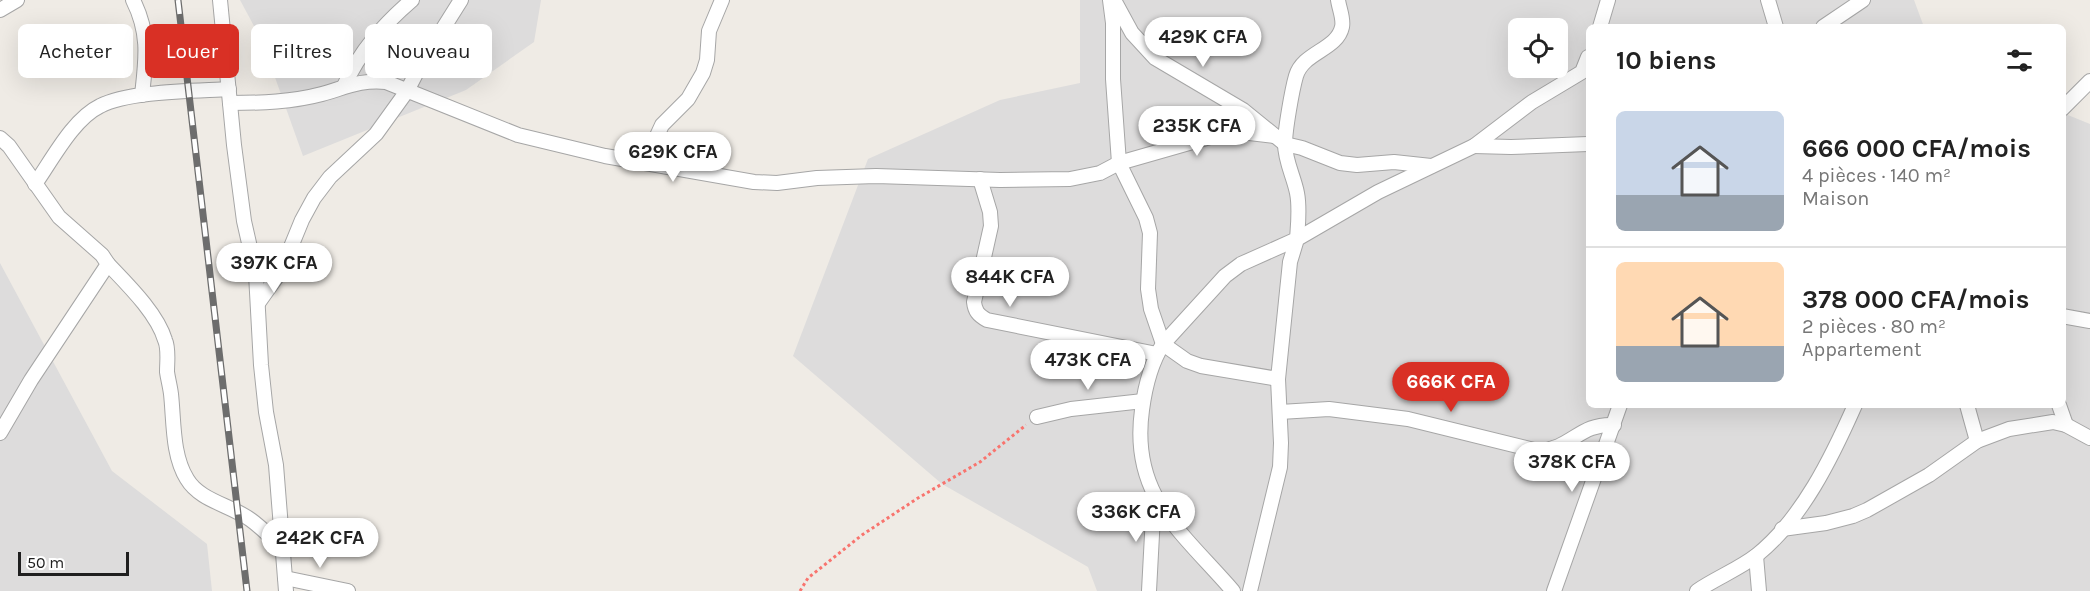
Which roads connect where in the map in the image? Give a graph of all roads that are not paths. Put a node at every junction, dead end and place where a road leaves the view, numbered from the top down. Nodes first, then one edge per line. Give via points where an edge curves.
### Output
1 (17, 0) edge
2 (133, 0) edge
3 (220, 0) edge
4 (412, 0) edge
5 (461, 0) edge
6 (722, 0) edge
7 (1112, 0) edge
8 (1338, 0) edge
9 (1608, 0) edge
10 (1768, 0) edge
11 (1863, 0) edge
12 (0, 9) edge
13 (1601, 24) edge
14 (1775, 24) edge
15 (1827, 24) edge
16 (1585, 72) edge
17 (2090, 81) edge
18 (344, 86) junction
19 (407, 91) junction
20 (142, 95) junction
21 (229, 96) junction
22 (2066, 105) edge
23 (0, 138) edge
24 (1280, 140) junction
25 (1586, 144) edge
26 (1474, 146) junction
27 (645, 162) junction
28 (1119, 163) junction
29 (1433, 166) junction
30 (981, 179) junction
31 (35, 184) junction
32 (1297, 239) junction
33 (108, 264) junction
34 (259, 302) junction
35 (2066, 317) edge
36 (2090, 321) edge
37 (1160, 349) junction
38 (1278, 380) junction
39 (1143, 400) junction
40 (1619, 408) edge
41 (1854, 408) edge
42 (1968, 408) edge
43 (2060, 408) edge
44 (1280, 412) junction
45 (1037, 417) road end
46 (1614, 425) junction
47 (2066, 425) junction
48 (0, 433) edge
49 (2090, 438) edge
50 (1977, 441) junction
51 (1154, 497) junction
52 (1782, 529) junction
53 (282, 547) junction
54 (1756, 556) junction
55 (286, 585) edge
56 (348, 591) edge
57 (1149, 591) edge
58 (1233, 591) edge
59 (1250, 591) edge
60 (1554, 591) edge
61 (1697, 591) edge
62 (1759, 591) edge

1 - 12 street
2 - 20 street via 145,30
3 - 21 street
4 - 18 street via 387,22 353,64
5 - 19 street
6 - 27 street via 709,31 703,73 688,99 663,125
7 - 24 street via 1132,33 1155,58 1243,110
7 - 28 street
8 - 24 street via 1341,29 1299,69
9 - 13 street
10 - 14 street
11 - 15 street
16 - 26 street via 1532,102
17 - 22 street
18 - 19 street via 372,80
18 - 21 street via 288,101
19 - 27 street via 518,135
19 - 34 street via 376,134 320,191 276,278
20 - 21 street
20 - 31 street via 100,105 84,117
21 - 34 street via 244,221
23 - 31 street
24 - 28 street via 1241,132 1217,135
24 - 29 street via 1340,163
24 - 32 street via 1298,194
25 - 26 street
26 - 29 street
27 - 30 street via 754,182 876,176
28 - 30 street via 1100,173 1070,179
28 - 37 street via 1150,233 1148,289
29 - 32 street via 1378,192
30 - 37 street via 991,226 974,302 981,316
31 - 33 street via 59,218
32 - 37 street via 1241,264 1225,276
32 - 38 street via 1290,262
33 - 48 street
33 - 53 street via 162,330 172,424 186,478 198,492 253,521
34 - 53 street via 261,366 276,465
35 - 36 street
37 - 38 street via 1201,366
37 - 39 street
38 - 44 street
39 - 45 street
39 - 51 street via 1139,439
40 - 46 street
41 - 52 street via 1827,465
42 - 50 street
43 - 47 street
44 - 46 street via 1329,409 1408,419 1538,451 1563,445 1589,427
44 - 59 street via 1280,467
46 - 60 street
47 - 49 street
47 - 50 street via 2053,422 2009,429
50 - 52 street via 1929,476 1867,510 1826,523
51 - 57 street
51 - 58 street via 1175,527
52 - 54 street
53 - 55 street
54 - 61 street
54 - 62 street
55 - 56 street

